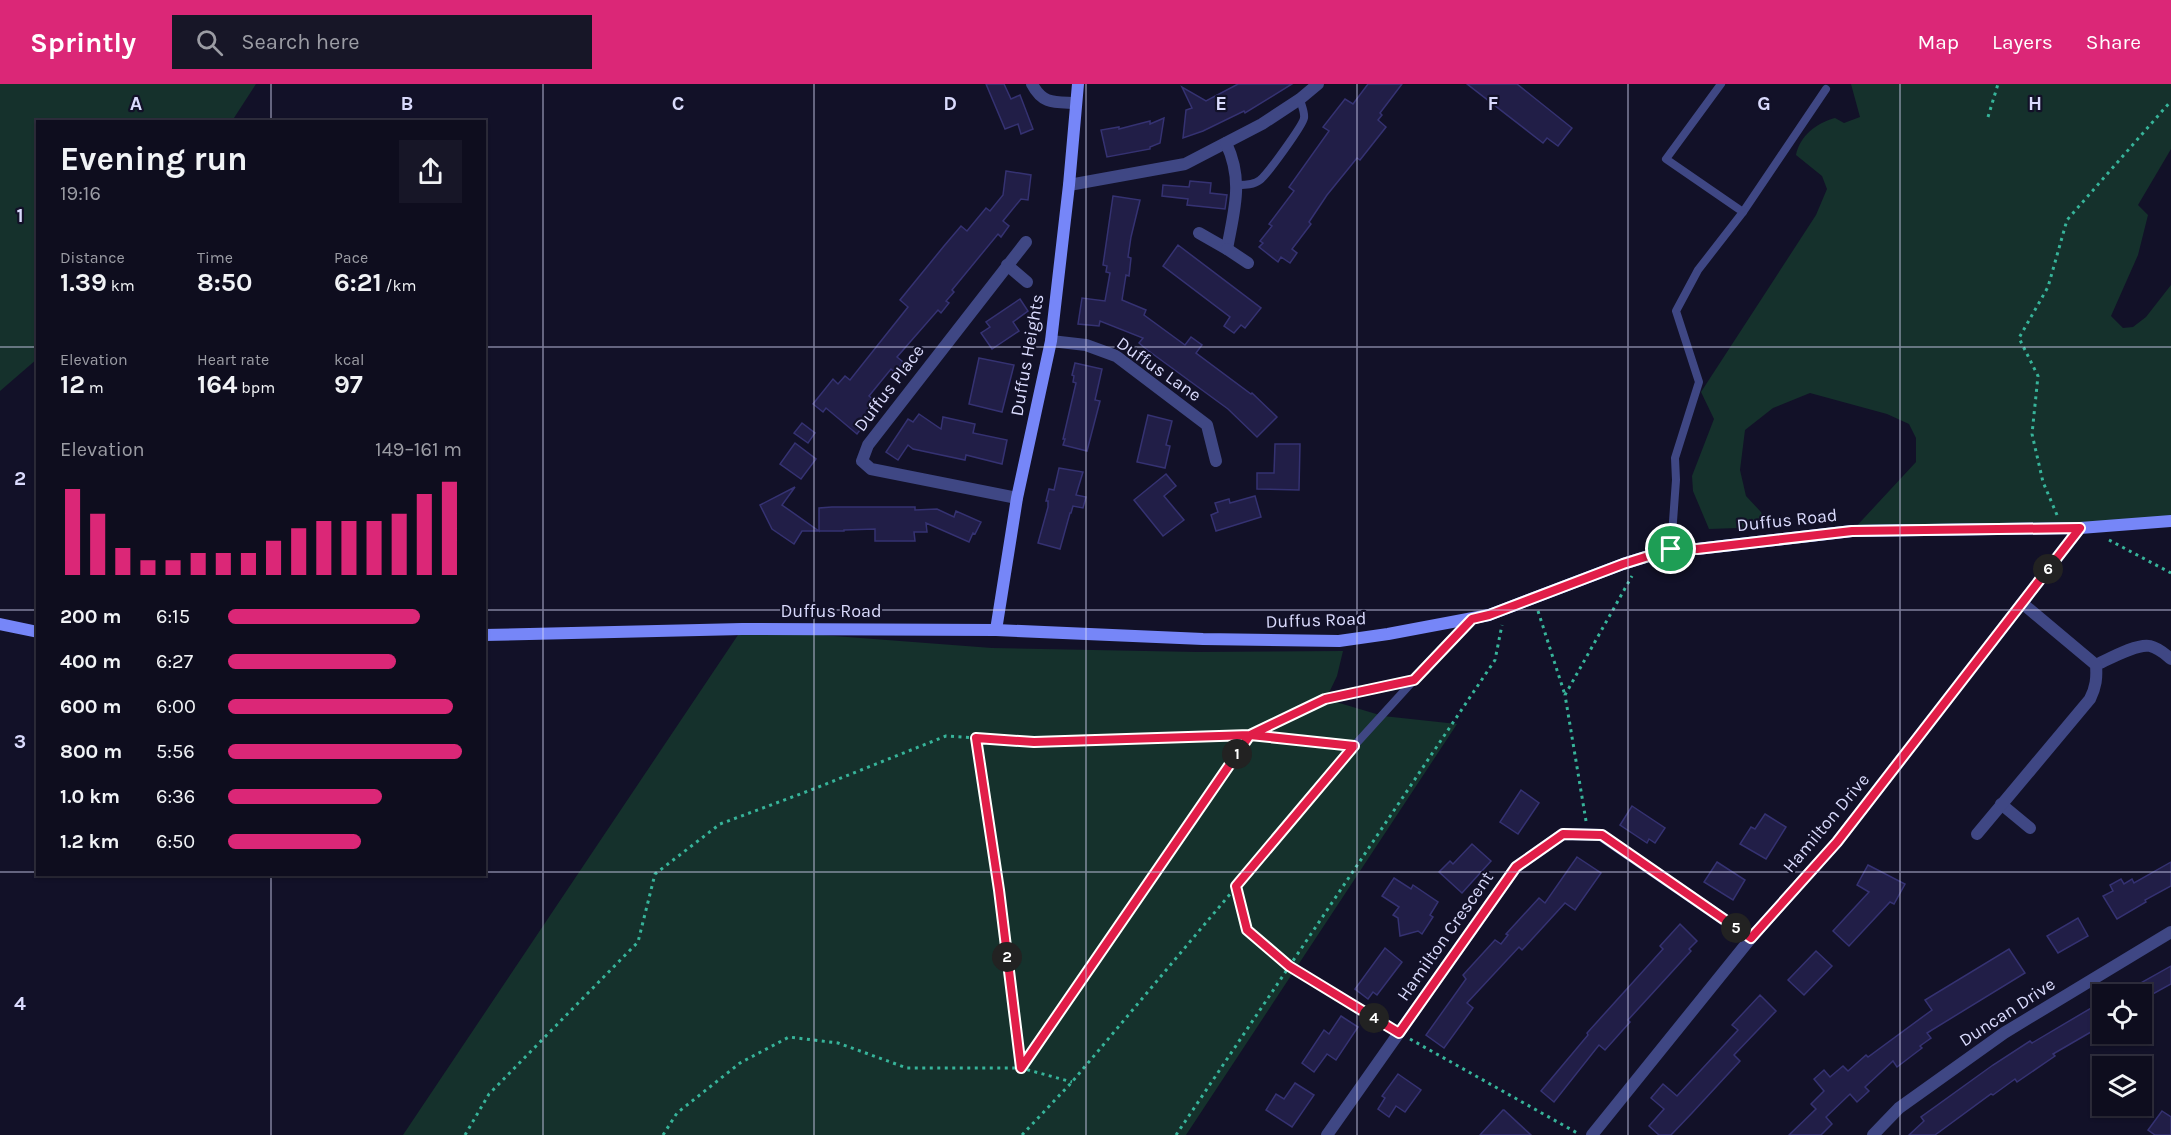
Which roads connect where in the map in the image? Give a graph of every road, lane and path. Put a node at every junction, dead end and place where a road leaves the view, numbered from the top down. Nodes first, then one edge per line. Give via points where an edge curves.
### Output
1 (1032, 84) edge
2 (1078, 84) edge
3 (1318, 84) edge
4 (1722, 84) edge
5 (1998, 84) edge
6 (1826, 89) dead end
7 (1300, 99) junction
8 (2171, 101) edge
9 (1077, 103) junction
10 (1989, 117) dead end
11 (1226, 143) junction
12 (1069, 185) junction
13 (1238, 185) junction
14 (1743, 212) junction
15 (1199, 233) dead end
16 (1026, 242) dead end
17 (1227, 249) junction
18 (1248, 263) dead end
19 (1007, 265) junction
20 (1027, 282) dead end
21 (1051, 341) junction
22 (1216, 461) dead end
23 (1017, 498) junction
24 (2171, 521) edge
25 (2066, 528) junction
26 (2083, 528) junction
27 (1671, 549) junction
28 (1642, 558) junction
29 (2171, 573) edge
30 (1534, 597) junction
31 (2022, 603) junction
32 (1505, 609) junction
33 (1472, 619) junction
34 (0, 624) edge
35 (996, 630) junction
36 (36, 632) edge
37 (486, 635) edge
38 (2171, 659) edge
39 (2096, 665) junction
40 (1414, 680) junction
41 (1565, 696) junction
42 (1325, 699) joint
43 (1250, 735) junction
44 (976, 738) junction
45 (1354, 746) junction
46 (2001, 804) junction
47 (2030, 828) dead end
48 (1588, 834) junction
49 (1977, 834) dead end
50 (1236, 886) junction
51 (2171, 932) edge
52 (1751, 938) junction
53 (1289, 966) junction
54 (1399, 1033) junction
55 (1021, 1068) junction
56 (1072, 1082) junction
57 (465, 1135) edge
58 (663, 1135) edge
59 (1022, 1135) edge
60 (1176, 1135) edge
61 (1326, 1135) edge
62 (1581, 1135) edge
63 (1592, 1135) edge
64 (1873, 1135) edge

1 - 9 street via 1038,96 1049,102
2 - 9 main road, Duffus Heights
3 - 7 street
4 - 14 lane via 1666,159
5 - 10 path
6 - 14 lane
7 - 11 street
7 - 13 lane via 1304,118 1291,141 1261,180
8 - 25 path via 2067,220 2048,287 2019,338 2038,376 2032,434 2043,482
9 - 12 main road, Duffus Heights
11 - 12 street via 1185,164
11 - 13 street via 1234,159
12 - 21 main road, Duffus Heights
13 - 17 street
14 - 27 lane via 1698,270 1676,311 1699,382 1675,458
15 - 17 street
16 - 19 street, Duffus Place
17 - 18 street
19 - 20 street
19 - 23 street, Duffus Place via 868,445 862,461 871,469
21 - 22 street, Duffus Lane via 1086,345 1116,356 1207,425
21 - 23 main road, Duffus Heights
23 - 35 main road, Duffus Heights
24 - 26 main road, Duffus Road
25 - 26 main road, Duffus Road
25 - 27 main road, Duffus Road via 1852,531
26 - 29 path
26 - 31 street, Hamilton Drive
27 - 28 main road, Duffus Road
28 - 30 main road, Duffus Road
28 - 41 path
30 - 32 main road, Duffus Road
30 - 41 path
31 - 39 street
31 - 52 street, Hamilton Drive via 1837,842
32 - 33 main road, Duffus Road
32 - 53 path via 1495,660
33 - 35 main road, Duffus Road via 1339,641
33 - 40 lane
34 - 36 main road
35 - 37 main road, Duffus Road via 742,628
38 - 39 street via 2148,646
39 - 46 street via 2097,678 2090,699
40 - 42 lane
40 - 45 lane
41 - 48 path
42 - 43 path
43 - 44 path via 1034,742
43 - 45 path
43 - 55 path
44 - 55 path
44 - 57 path via 946,736 720,824 655,874 638,942 489,1094
45 - 50 path
46 - 47 street
46 - 49 street
48 - 52 street, Hamilton Crescent via 1602,835
48 - 54 street, Hamilton Crescent via 1563,834 1516,867
50 - 53 path via 1247,930
50 - 56 path
51 - 64 street, Duncan Drive via 2004,1033 1899,1108
52 - 63 street, Hamilton Drive
53 - 54 path
53 - 60 path
54 - 61 street, Hamilton Crescent
54 - 62 path
55 - 56 path
55 - 58 path via 907,1068 838,1043 789,1037 740,1063 677,1113
56 - 59 path

